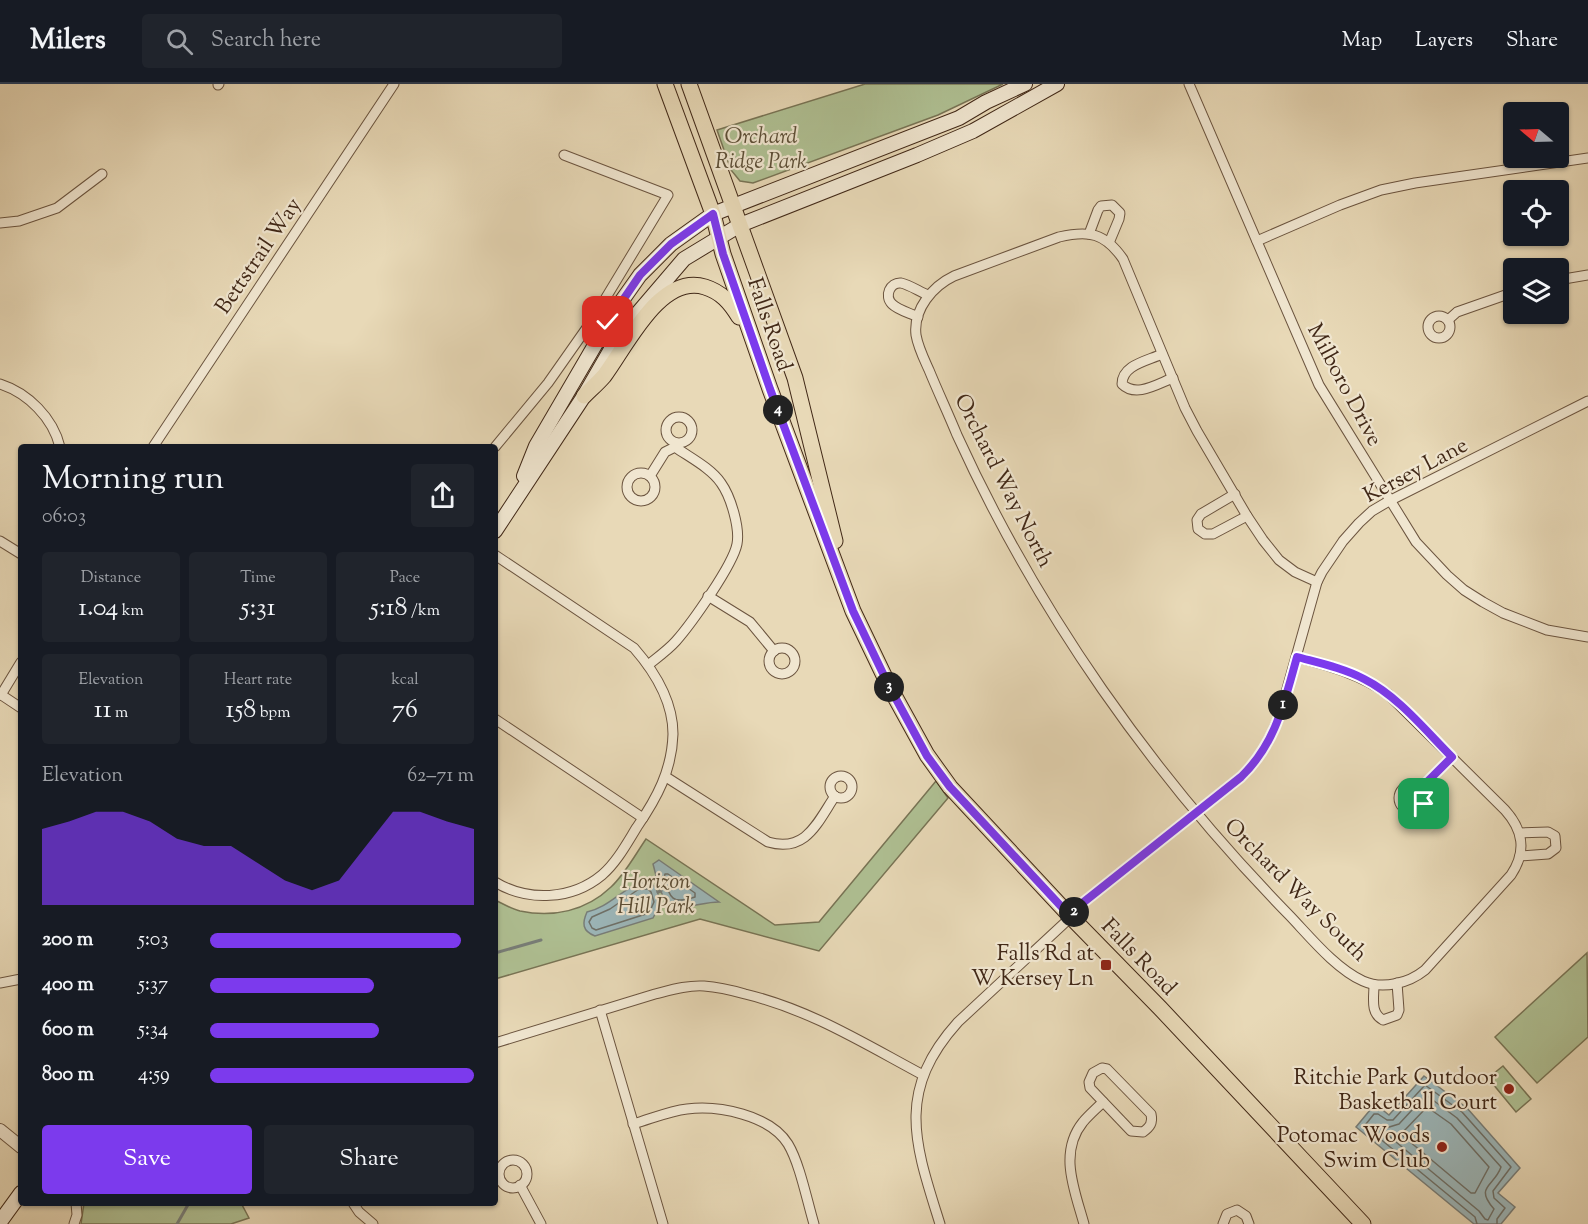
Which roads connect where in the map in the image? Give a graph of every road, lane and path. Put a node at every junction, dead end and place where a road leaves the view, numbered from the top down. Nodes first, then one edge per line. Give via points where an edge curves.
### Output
1 (394, 84) edge
2 (665, 84) edge
3 (689, 84) edge
4 (1025, 84) edge
5 (1058, 84) edge
6 (1190, 84) edge
7 (564, 155) dead end
8 (1588, 158) edge
9 (102, 174) dead end
10 (733, 206) junction
11 (713, 214) junction
12 (0, 223) edge
13 (740, 225) junction
14 (1089, 234) junction
15 (718, 237) junction
16 (1257, 241) junction
17 (1110, 243) junction
18 (1588, 276) edge
19 (1569, 279) edge
20 (928, 295) junction
21 (1503, 296) edge
22 (918, 317) junction
23 (1448, 320) dead end
24 (757, 350) junction
25 (1162, 354) junction
26 (1173, 378) junction
27 (0, 384) edge
28 (584, 396) junction
29 (1588, 401) edge
30 (59, 444) edge
31 (155, 444) edge
32 (497, 444) edge
33 (650, 476) dead end
34 (1235, 494) junction
35 (515, 499) junction
36 (1389, 501) junction
37 (1247, 516) junction
38 (498, 526) edge
39 (0, 541) edge
40 (18, 552) edge
41 (498, 557) edge
42 (1317, 582) junction
43 (708, 596) junction
44 (853, 611) junction
45 (1588, 637) edge
46 (774, 651) dead end
47 (1297, 657) junction
48 (648, 665) junction
49 (18, 667) edge
50 (1, 694) edge
51 (18, 706) edge
52 (498, 721) edge
53 (1452, 757) junction
54 (666, 777) junction
55 (1421, 788) dead end
56 (834, 796) dead end
57 (1196, 813) junction
58 (643, 818) junction
59 (1520, 833) junction
60 (1520, 856) junction
61 (498, 884) edge
62 (1071, 917) junction
63 (18, 979) edge
64 (0, 982) edge
65 (1397, 983) junction
66 (1374, 985) junction
67 (600, 1010) junction
68 (498, 1042) edge
69 (923, 1075) junction
70 (1103, 1102) junction
71 (633, 1124) junction
72 (0, 1130) edge
73 (18, 1145) edge
74 (520, 1185) dead end
75 (18, 1197) edge
76 (76, 1206) edge
77 (355, 1206) edge
78 (0, 1222) edge
79 (74, 1224) edge
80 (373, 1224) edge
81 (542, 1224) edge
82 (663, 1224) edge
83 (814, 1224) edge
84 (940, 1224) edge
85 (1084, 1224) edge
86 (1223, 1224) edge
87 (1249, 1224) edge
88 (1363, 1224) edge

1 - 31 street, Bettstrail Way
2 - 11 main road, Falls Road
3 - 10 main road, Falls Road
4 - 10 main road via 959,118
5 - 13 main road via 973,131
6 - 16 street, Milboro Drive
7 - 32 street via 668,195 593,319 548,383
8 - 16 street via 1398,186 1360,196
9 - 12 street via 57,208
10 - 11 main road
10 - 13 main road, Falls Road
11 - 15 main road, Falls Road
11 - 35 main road via 671,244 640,275 616,309 536,446
13 - 15 main road
13 - 44 main road, Falls Road via 795,378
14 - 17 street, Orchard Way North
14 - 17 street via 1101,206 1112,205 1120,213
14 - 20 street, Orchard Way North via 1059,237 954,276
15 - 24 main road, Falls Road
15 - 28 main road via 684,260 656,291 610,351
16 - 36 street, Milboro Drive via 1319,385
17 - 25 street via 1123,260
18 - 19 street
20 - 22 street, Orchard Way North
20 - 22 street via 900,283 888,291 893,306
21 - 23 street via 1457,312
22 - 57 street, Orchard Way North via 916,333 922,352 998,517 1099,684
24 - 28 main road via 724,296 703,286 683,286 666,294 653,308 602,378
24 - 44 main road, Falls Road
25 - 26 street
25 - 26 street via 1127,369 1122,384 1137,391
26 - 34 street via 1197,431
27 - 30 street via 26,397 47,418
28 - 35 main road
29 - 36 street, Kersey Lane
33 - 43 street via 665,452 675,445 723,486 738,533 734,553
34 - 37 street
34 - 37 street via 1202,514 1197,520 1198,529 1213,534
35 - 38 main road
36 - 42 street, Kersey Lane via 1372,511 1343,541
36 - 45 street, Milboro Drive via 1416,542 1464,590 1524,622
37 - 42 street via 1279,560
39 - 40 street
41 - 48 street via 620,637
42 - 47 street, Kersey Lane
43 - 46 street via 750,622
43 - 48 street via 677,639
44 - 62 main road, Falls Road via 927,756 950,787
47 - 53 street via 1340,669 1373,684
47 - 57 street, Kersey Lane via 1265,748 1241,777
48 - 54 street via 668,704 673,733
49 - 50 street
50 - 51 street
52 - 58 street
53 - 55 street
53 - 59 street via 1511,817
54 - 56 street via 768,842 779,845 799,842 811,833
54 - 58 street
57 - 62 street, Kersey Lane via 1080,905
57 - 66 street, Orchard Way South via 1331,958 1354,976
58 - 61 street via 615,861 601,876 579,889 554,896 530,895
59 - 60 street, Orchard Way South
59 - 60 street via 1548,832 1555,836 1556,848 1548,854
60 - 65 street, Orchard Way South via 1506,882 1425,970
62 - 69 street, Kersey Lane via 958,1022 933,1054
62 - 88 main road, Falls Road
63 - 64 street
65 - 66 street, Orchard Way South
65 - 66 street, Orchard Way South via 1399,1010 1397,1015 1383,1020 1374,1012
67 - 68 street
67 - 69 street via 680,987 726,989 808,1014
67 - 71 street
69 - 84 street, Kersey Lane via 915,1131
70 - 70 street via 1089,1082 1093,1073 1102,1068 1151,1113 1150,1126 1143,1132 1131,1131
70 - 85 street via 1082,1123 1069,1160
71 - 82 street
71 - 83 street via 700,1108 734,1113 769,1125 788,1144
72 - 73 street
74 - 81 street
75 - 78 main road
76 - 79 street
77 - 80 street
86 - 87 street via 1227,1214 1237,1210

